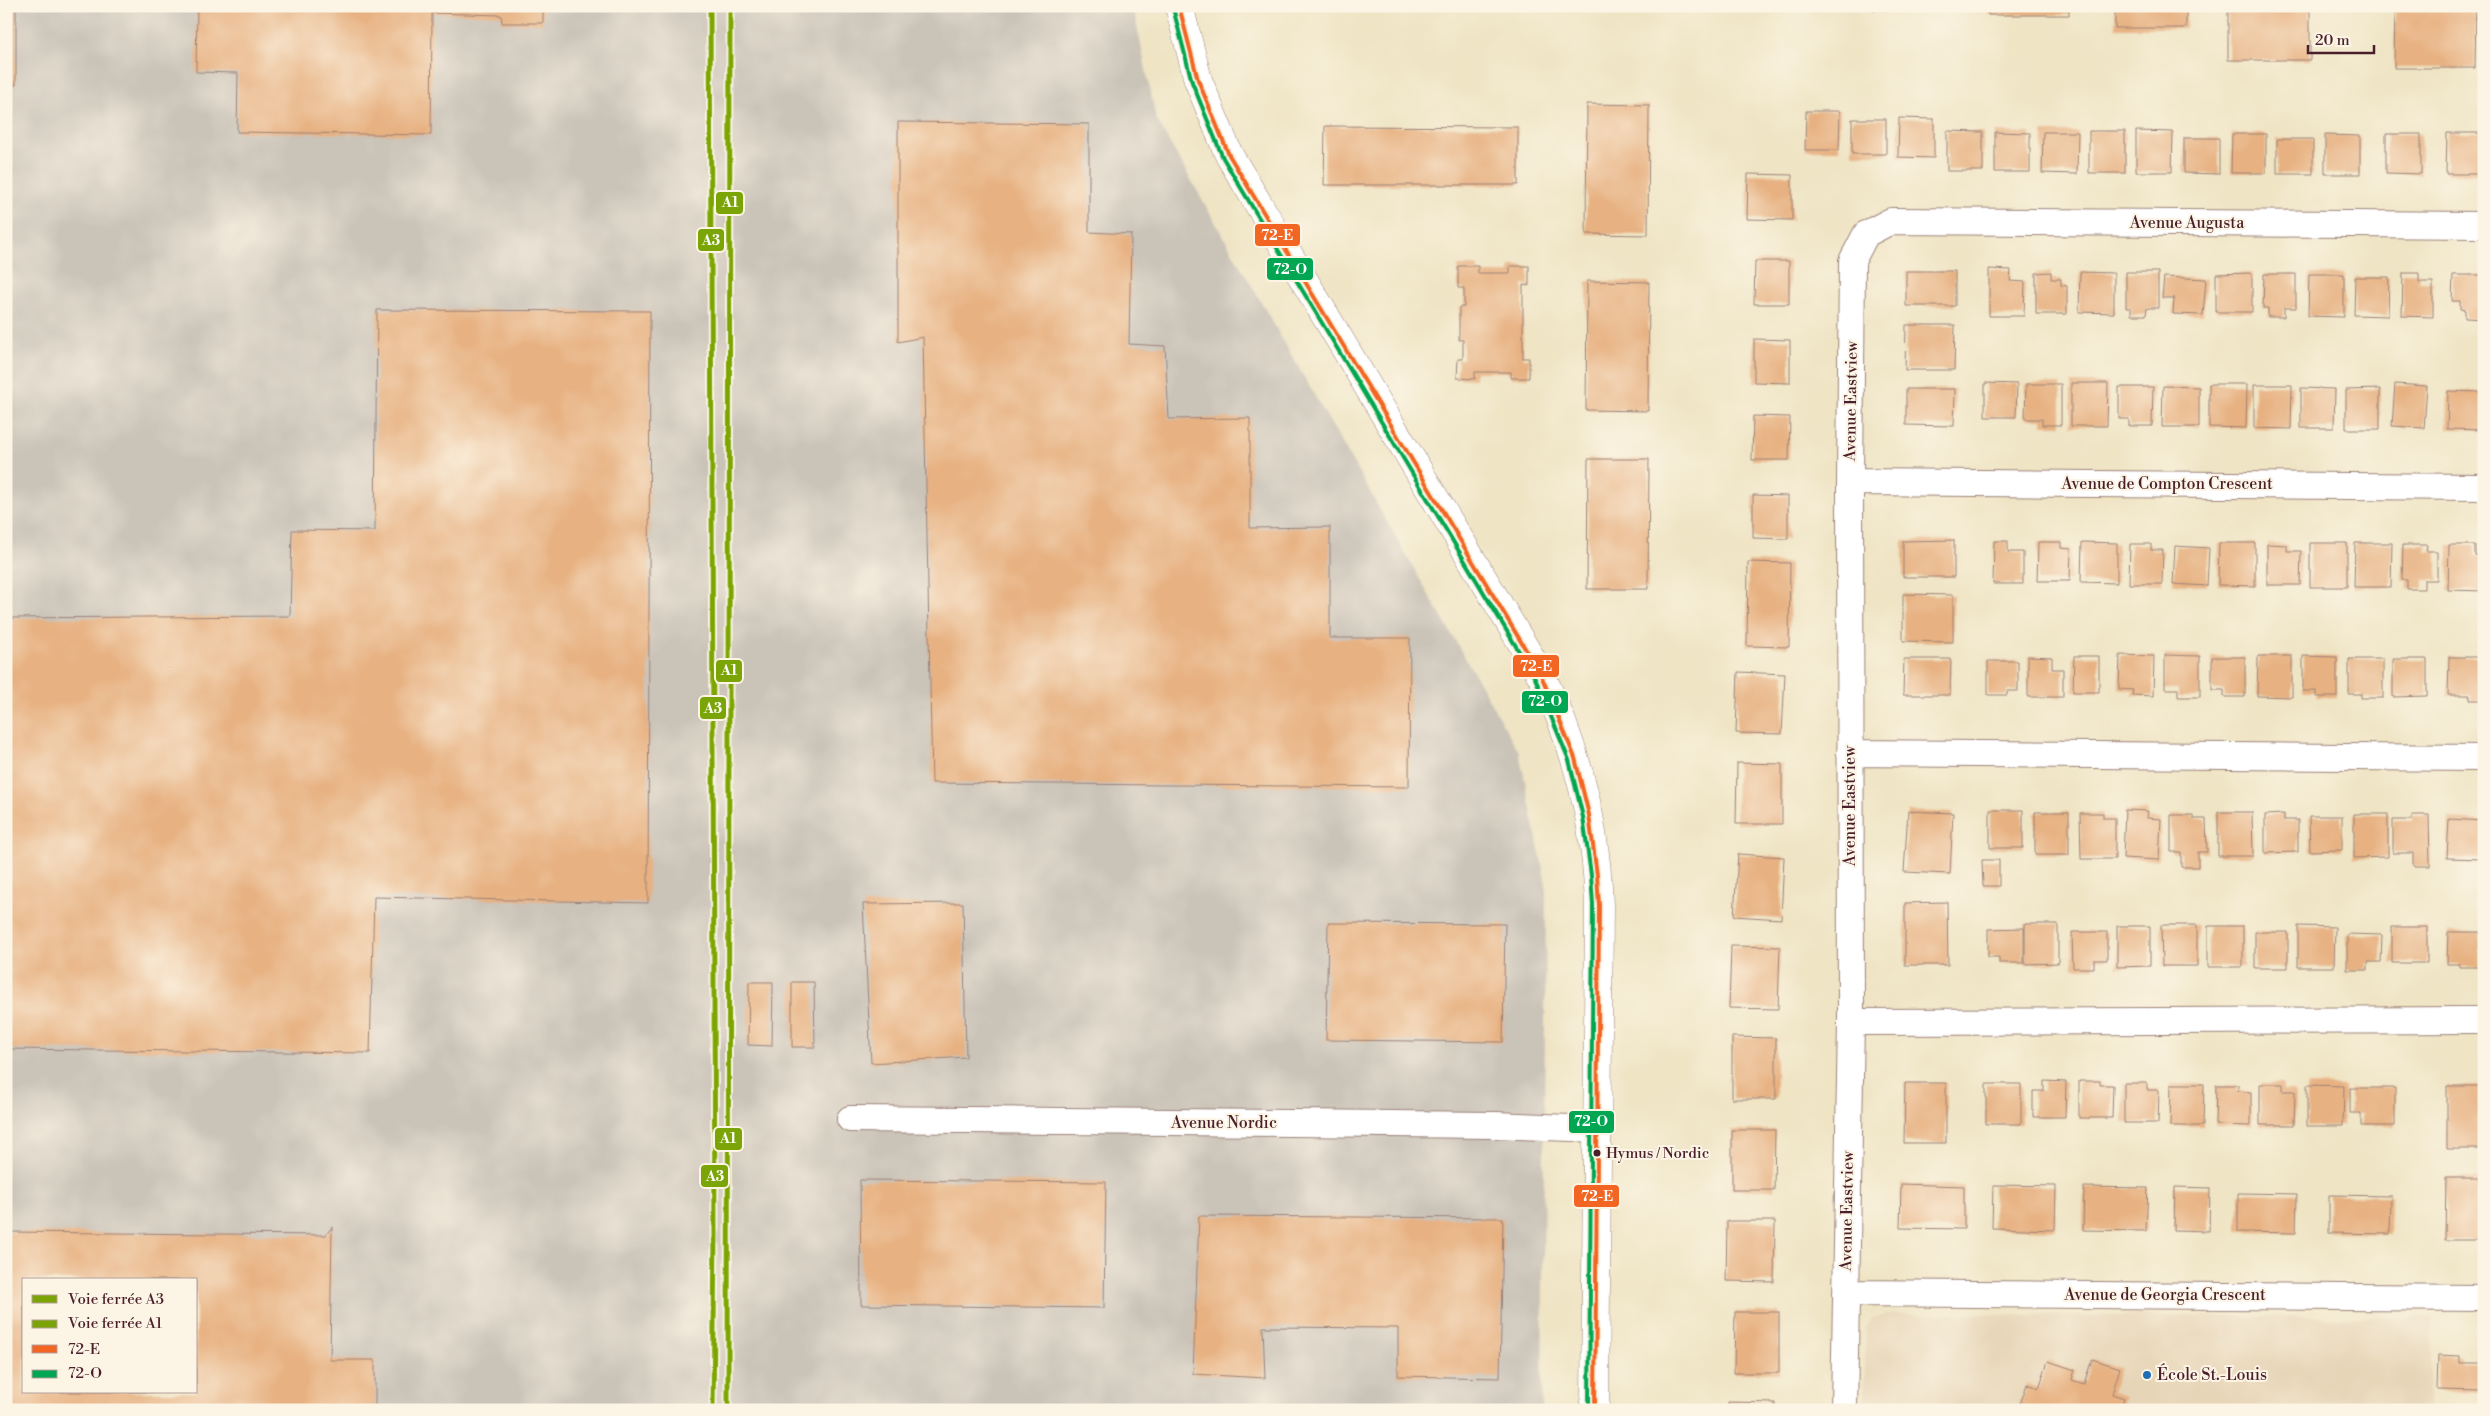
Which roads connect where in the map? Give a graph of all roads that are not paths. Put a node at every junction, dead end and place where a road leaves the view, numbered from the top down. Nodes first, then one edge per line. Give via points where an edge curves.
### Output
1 (1180, 6) edge
2 (1891, 221) joint
3 (2484, 226) edge
4 (1850, 482) junction
5 (2484, 486) edge
6 (1850, 753) junction
7 (2484, 758) edge
8 (2484, 1020) edge
9 (1851, 1022) junction
10 (850, 1120) dead end
11 (1598, 1129) junction
12 (1846, 1293) junction
13 (2484, 1298) edge
14 (1596, 1410) edge
15 (1844, 1410) edge

1 - 11 street via 1198,80 1229,155 1522,641 1568,734 1588,801 1598,865
2 - 3 street, Avenue Augusta
2 - 4 street, Avenue Eastview via 1866,234 1852,260
4 - 5 street, Avenue de Compton Crescent
4 - 6 street, Avenue Eastview
6 - 7 street
6 - 9 street, Avenue Eastview
8 - 9 street
9 - 12 street, Avenue Eastview
10 - 11 street, Avenue Nordic via 1475,1125
11 - 14 street
12 - 13 street, Avenue de Georgia Crescent
12 - 15 street, Avenue Eastview

